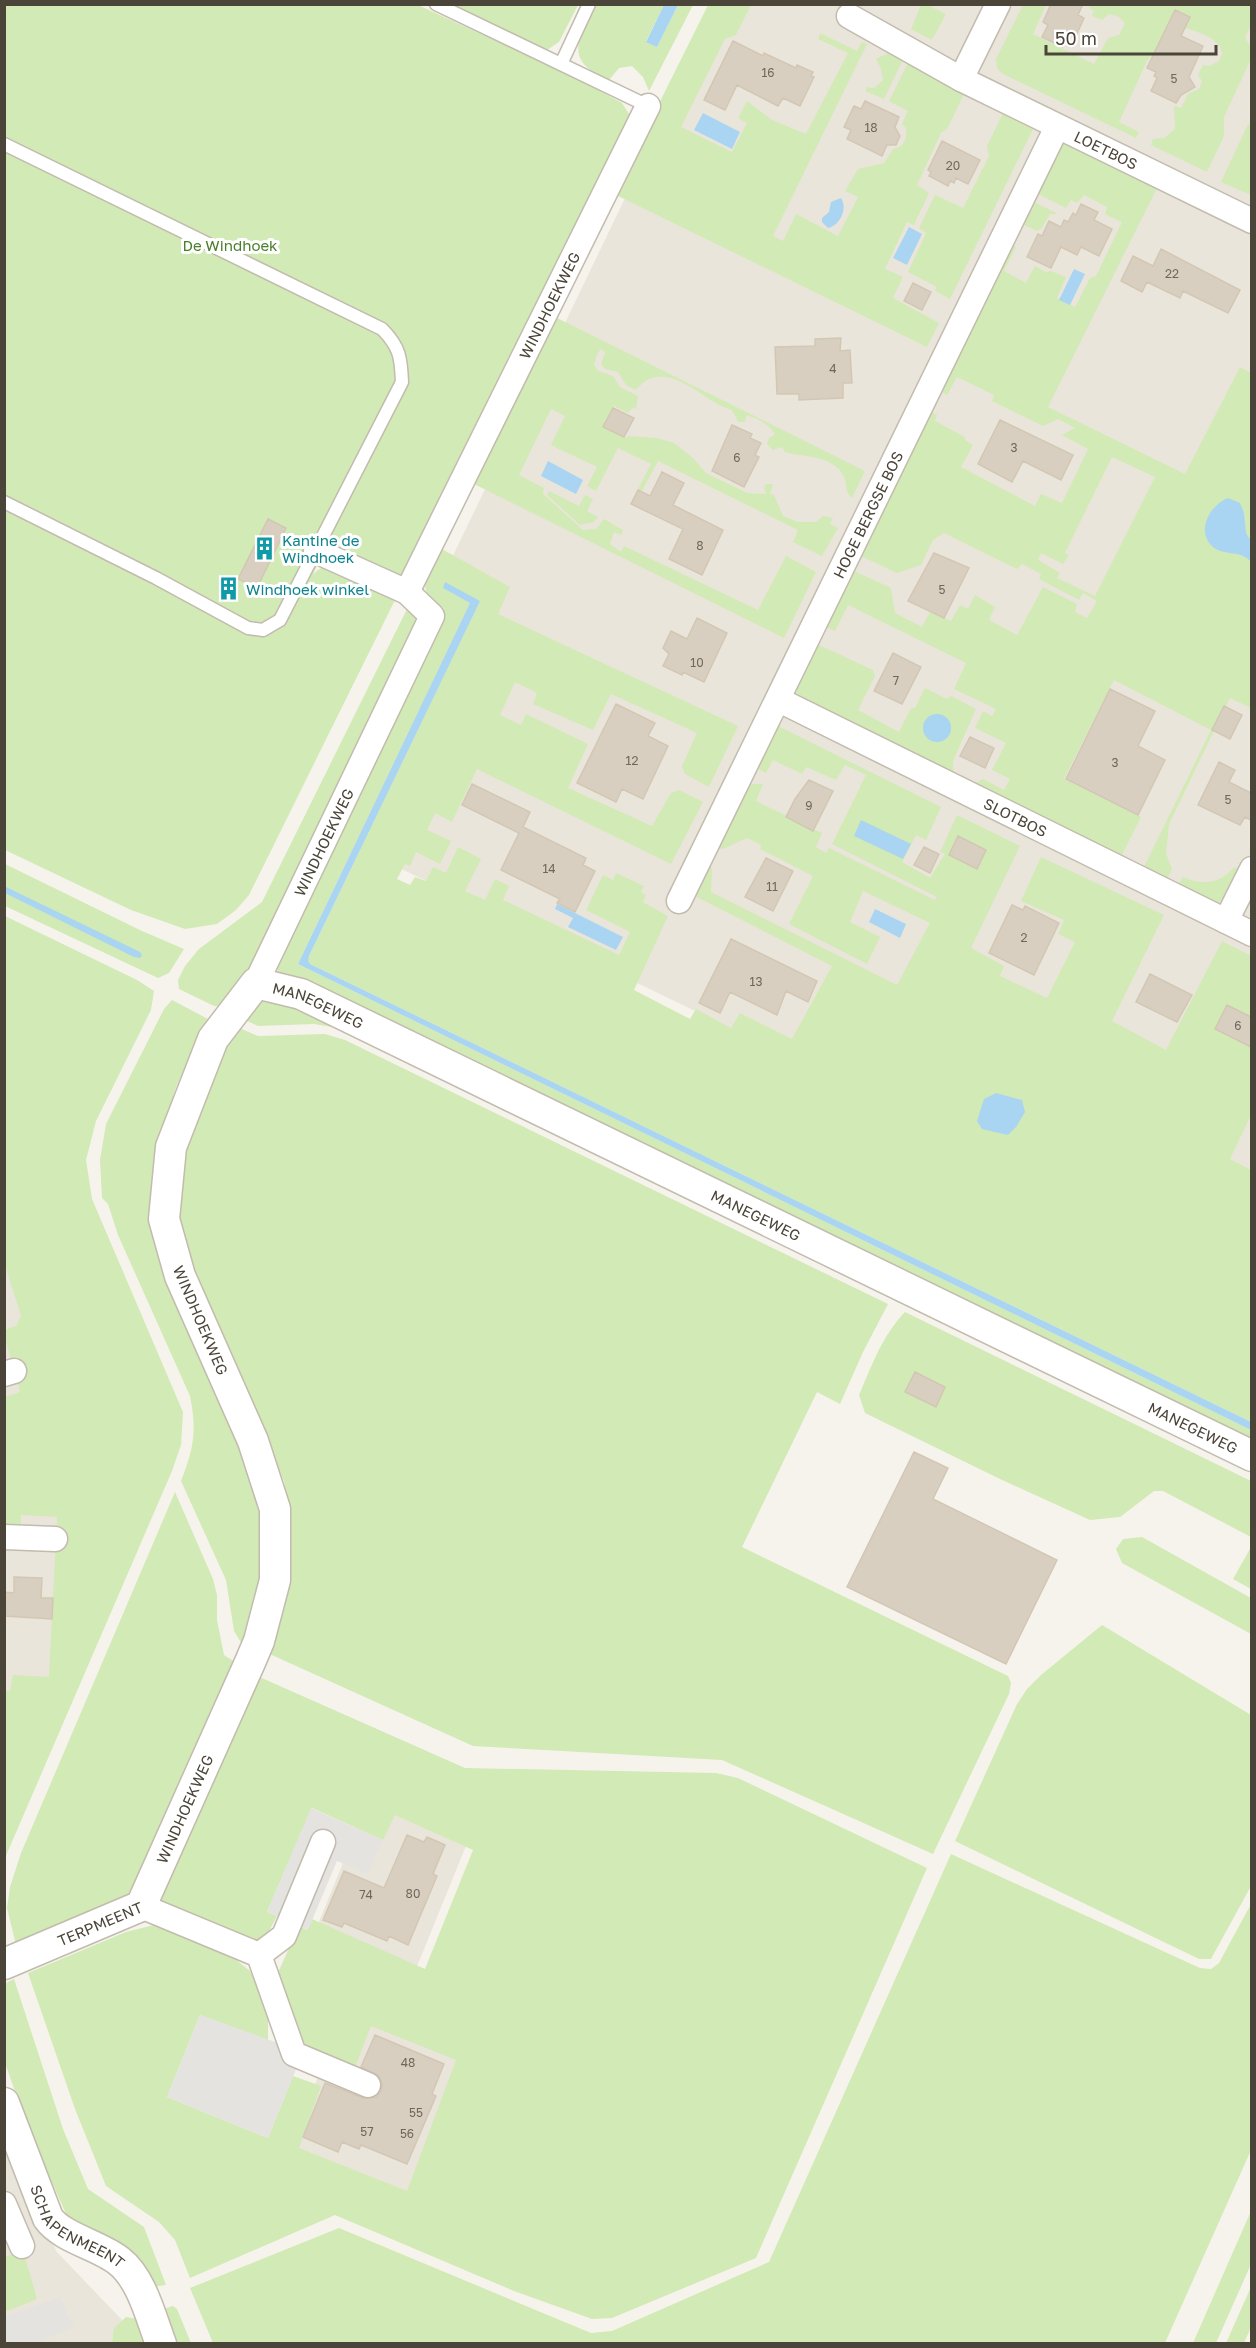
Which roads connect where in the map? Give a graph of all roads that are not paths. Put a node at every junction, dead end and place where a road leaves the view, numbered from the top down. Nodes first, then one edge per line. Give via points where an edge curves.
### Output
1 (436, 4) edge
2 (589, 4) edge
3 (998, 4) edge
4 (849, 16) dead end
5 (561, 64) junction
6 (961, 79) junction
7 (648, 106) joint
8 (1057, 127) junction
9 (4, 144) edge
10 (1251, 221) edge
11 (4, 502) edge
12 (316, 551) junction
13 (407, 592) junction
14 (779, 700) junction
15 (1251, 869) edge
16 (679, 901) dead end
17 (1226, 921) junction
18 (1251, 934) edge
19 (256, 983) junction
20 (1251, 1456) edge
21 (4, 1537) edge
22 (55, 1539) dead end
23 (322, 1842) dead end
24 (141, 1906) junction
25 (259, 1955) junction
26 (4, 1964) edge
27 (368, 2085) dead end
28 (4, 2103) edge
29 (4, 2204) edge
30 (22, 2246) dead end
31 (161, 2343) edge

1 - 5 lane, WINDHOEKWEG
2 - 5 lane
3 - 6 street
4 - 6 street, LOETBOS
5 - 7 lane, WINDHOEKWEG
6 - 8 street, LOETBOS
7 - 13 street, WINDHOEKWEG
8 - 10 street, LOETBOS
8 - 14 street, HOGE BERGSE BOS
9 - 12 lane via 365,320 395,342 402,382
11 - 12 lane via 248,628 263,630 280,620
12 - 13 street, WINDHOEKWEG
13 - 19 street, WINDHOEKWEG via 432,616
14 - 16 street, HOGE BERGSE BOS
14 - 17 street, SLOTBOS
15 - 17 street
17 - 18 street, SLOTBOS
19 - 20 street, MANEGEWEG via 301,994
19 - 24 street, WINDHOEKWEG via 213,1039 187,1104 171,1148 164,1219 180,1276 253,1441 276,1509 275,1580 259,1641
21 - 22 street
23 - 25 street via 284,1936
24 - 25 street, TERPMEENT
24 - 26 street, TERPMEENT
25 - 27 street via 294,2054
28 - 31 street, SCHAPENMEENT via 48,2218 121,2262 138,2288
29 - 30 street

